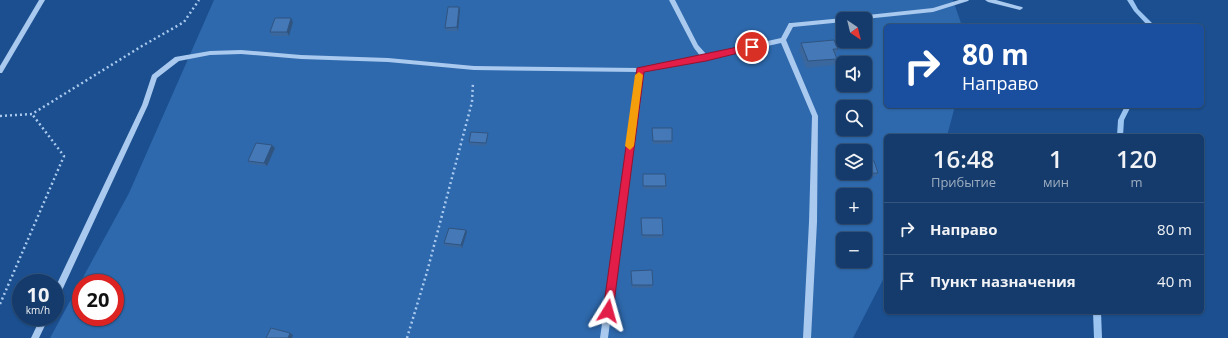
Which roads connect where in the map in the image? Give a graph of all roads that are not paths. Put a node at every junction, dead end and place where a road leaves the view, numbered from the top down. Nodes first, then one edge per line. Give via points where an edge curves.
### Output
1 (42, 0) edge
2 (672, 0) edge
3 (966, 0) edge
4 (988, 0) edge
5 (1020, 8) dead end
6 (872, 17) edge
7 (836, 21) edge
8 (783, 40) junction
9 (706, 58) junction
10 (640, 70) junction
11 (0, 71) edge
12 (64, 277) edge
13 (41, 326) edge
14 (35, 338) edge
15 (604, 338) edge
16 (807, 338) edge

1 - 11 street
2 - 9 street via 696,46
3 - 6 street via 933,10
4 - 5 street
7 - 8 street via 791,25
8 - 9 street
8 - 16 street via 815,116
9 - 10 street
10 - 12 street via 474,68 388,60 301,58 241,52 210,53 177,59 154,77 145,105
10 - 15 street
13 - 14 street

